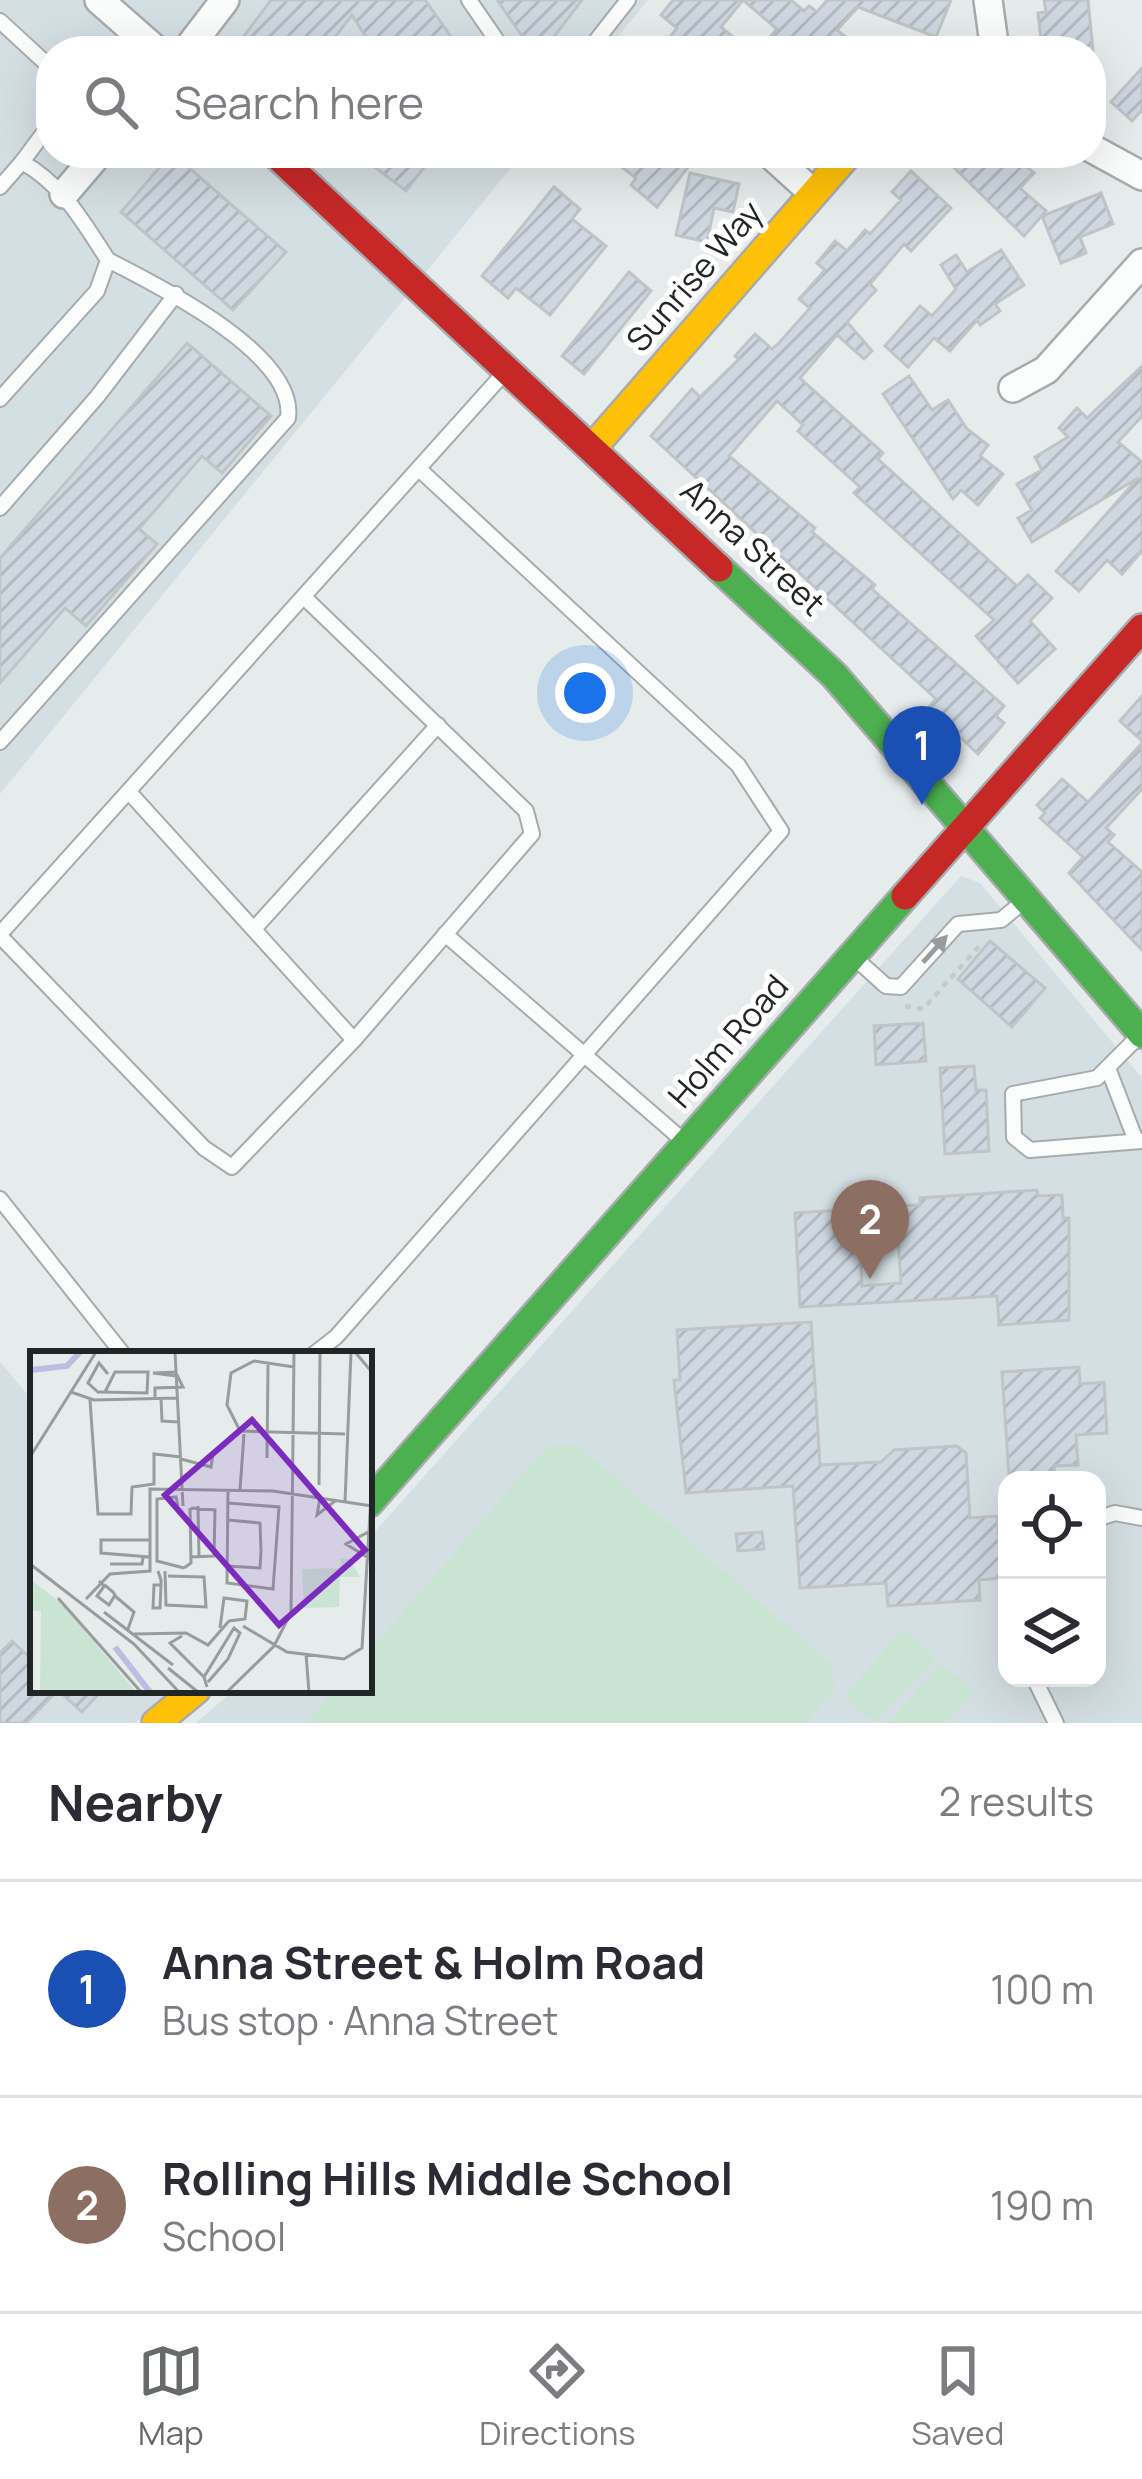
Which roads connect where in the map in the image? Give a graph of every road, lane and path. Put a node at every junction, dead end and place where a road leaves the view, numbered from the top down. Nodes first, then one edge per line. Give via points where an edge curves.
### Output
1 (99, 0) edge
2 (225, 0) edge
3 (469, 0) edge
4 (628, 0) edge
5 (988, 0) edge
6 (0, 21) edge
7 (140, 36) edge
8 (197, 36) edge
9 (494, 36) edge
10 (600, 36) edge
11 (993, 36) edge
12 (36, 54) edge
13 (36, 143) edge
14 (1106, 156) edge
15 (22, 162) junction
16 (86, 168) edge
17 (293, 168) edge
18 (786, 168) edge
19 (836, 168) edge
20 (1142, 176) edge
21 (0, 187) edge
22 (813, 193) junction
23 (64, 194) junction
24 (108, 260) junction
25 (1142, 263) edge
26 (176, 294) junction
27 (509, 367) junction
28 (1013, 388) dead end
29 (0, 399) edge
30 (594, 446) junction
31 (419, 469) junction
32 (0, 508) edge
33 (304, 597) junction
34 (1142, 628) edge
35 (438, 725) junction
36 (0, 742) edge
37 (128, 792) junction
38 (967, 825) junction
39 (1028, 898) junction
40 (254, 929) junction
41 (445, 934) junction
42 (0, 935) edge
43 (852, 956) junction
44 (1142, 1034) edge
45 (354, 1040) junction
46 (584, 1055) junction
47 (1108, 1068) junction
48 (1139, 1141) edge
49 (686, 1144) junction
50 (0, 1199) edge
51 (121, 1351) edge
52 (318, 1351) edge
53 (372, 1500) edge
54 (1106, 1516) edge
55 (1142, 1519) edge
56 (1038, 1687) edge
57 (192, 1693) edge
58 (156, 1723) edge
59 (1056, 1723) edge

1 - 7 street
2 - 8 street
3 - 9 lane
4 - 10 lane
5 - 11 street
6 - 12 lane
13 - 15 lane
14 - 20 street
15 - 21 lane
15 - 23 lane
16 - 23 street
17 - 27 street, Anna Street
18 - 22 street
19 - 22 street, Sunrise Way
22 - 30 street, Sunrise Way
23 - 24 lane
24 - 26 lane
24 - 29 lane via 97,291
25 - 28 street via 1046,370
26 - 32 lane
26 - 36 lane via 280,379 291,400 288,418
27 - 30 street, Anna Street
27 - 31 lane
30 - 38 street, Anna Street via 834,675
31 - 33 lane
31 - 46 lane via 737,765 781,831
33 - 35 lane
33 - 37 lane
34 - 38 street, Holm Road
35 - 40 lane
35 - 41 lane via 526,811 532,834
37 - 40 lane
37 - 42 lane
38 - 39 street, Anna Street
38 - 43 street, Holm Road
43 -> 39 lane via 886,986 901,986 958,924 1001,920
39 - 44 street, Anna Street
40 - 45 lane
41 - 45 lane
41 - 46 lane
42 - 45 lane via 204,1148 232,1167
43 - 49 street, Holm Road
44 - 47 lane
46 - 49 lane
46 - 52 lane
47 - 48 lane
47 - 48 lane via 1087,1083 1013,1094 1014,1137 1030,1150
49 - 53 street, Holm Road
50 - 51 lane
54 - 55 lane
56 - 59 lane
57 - 58 street

